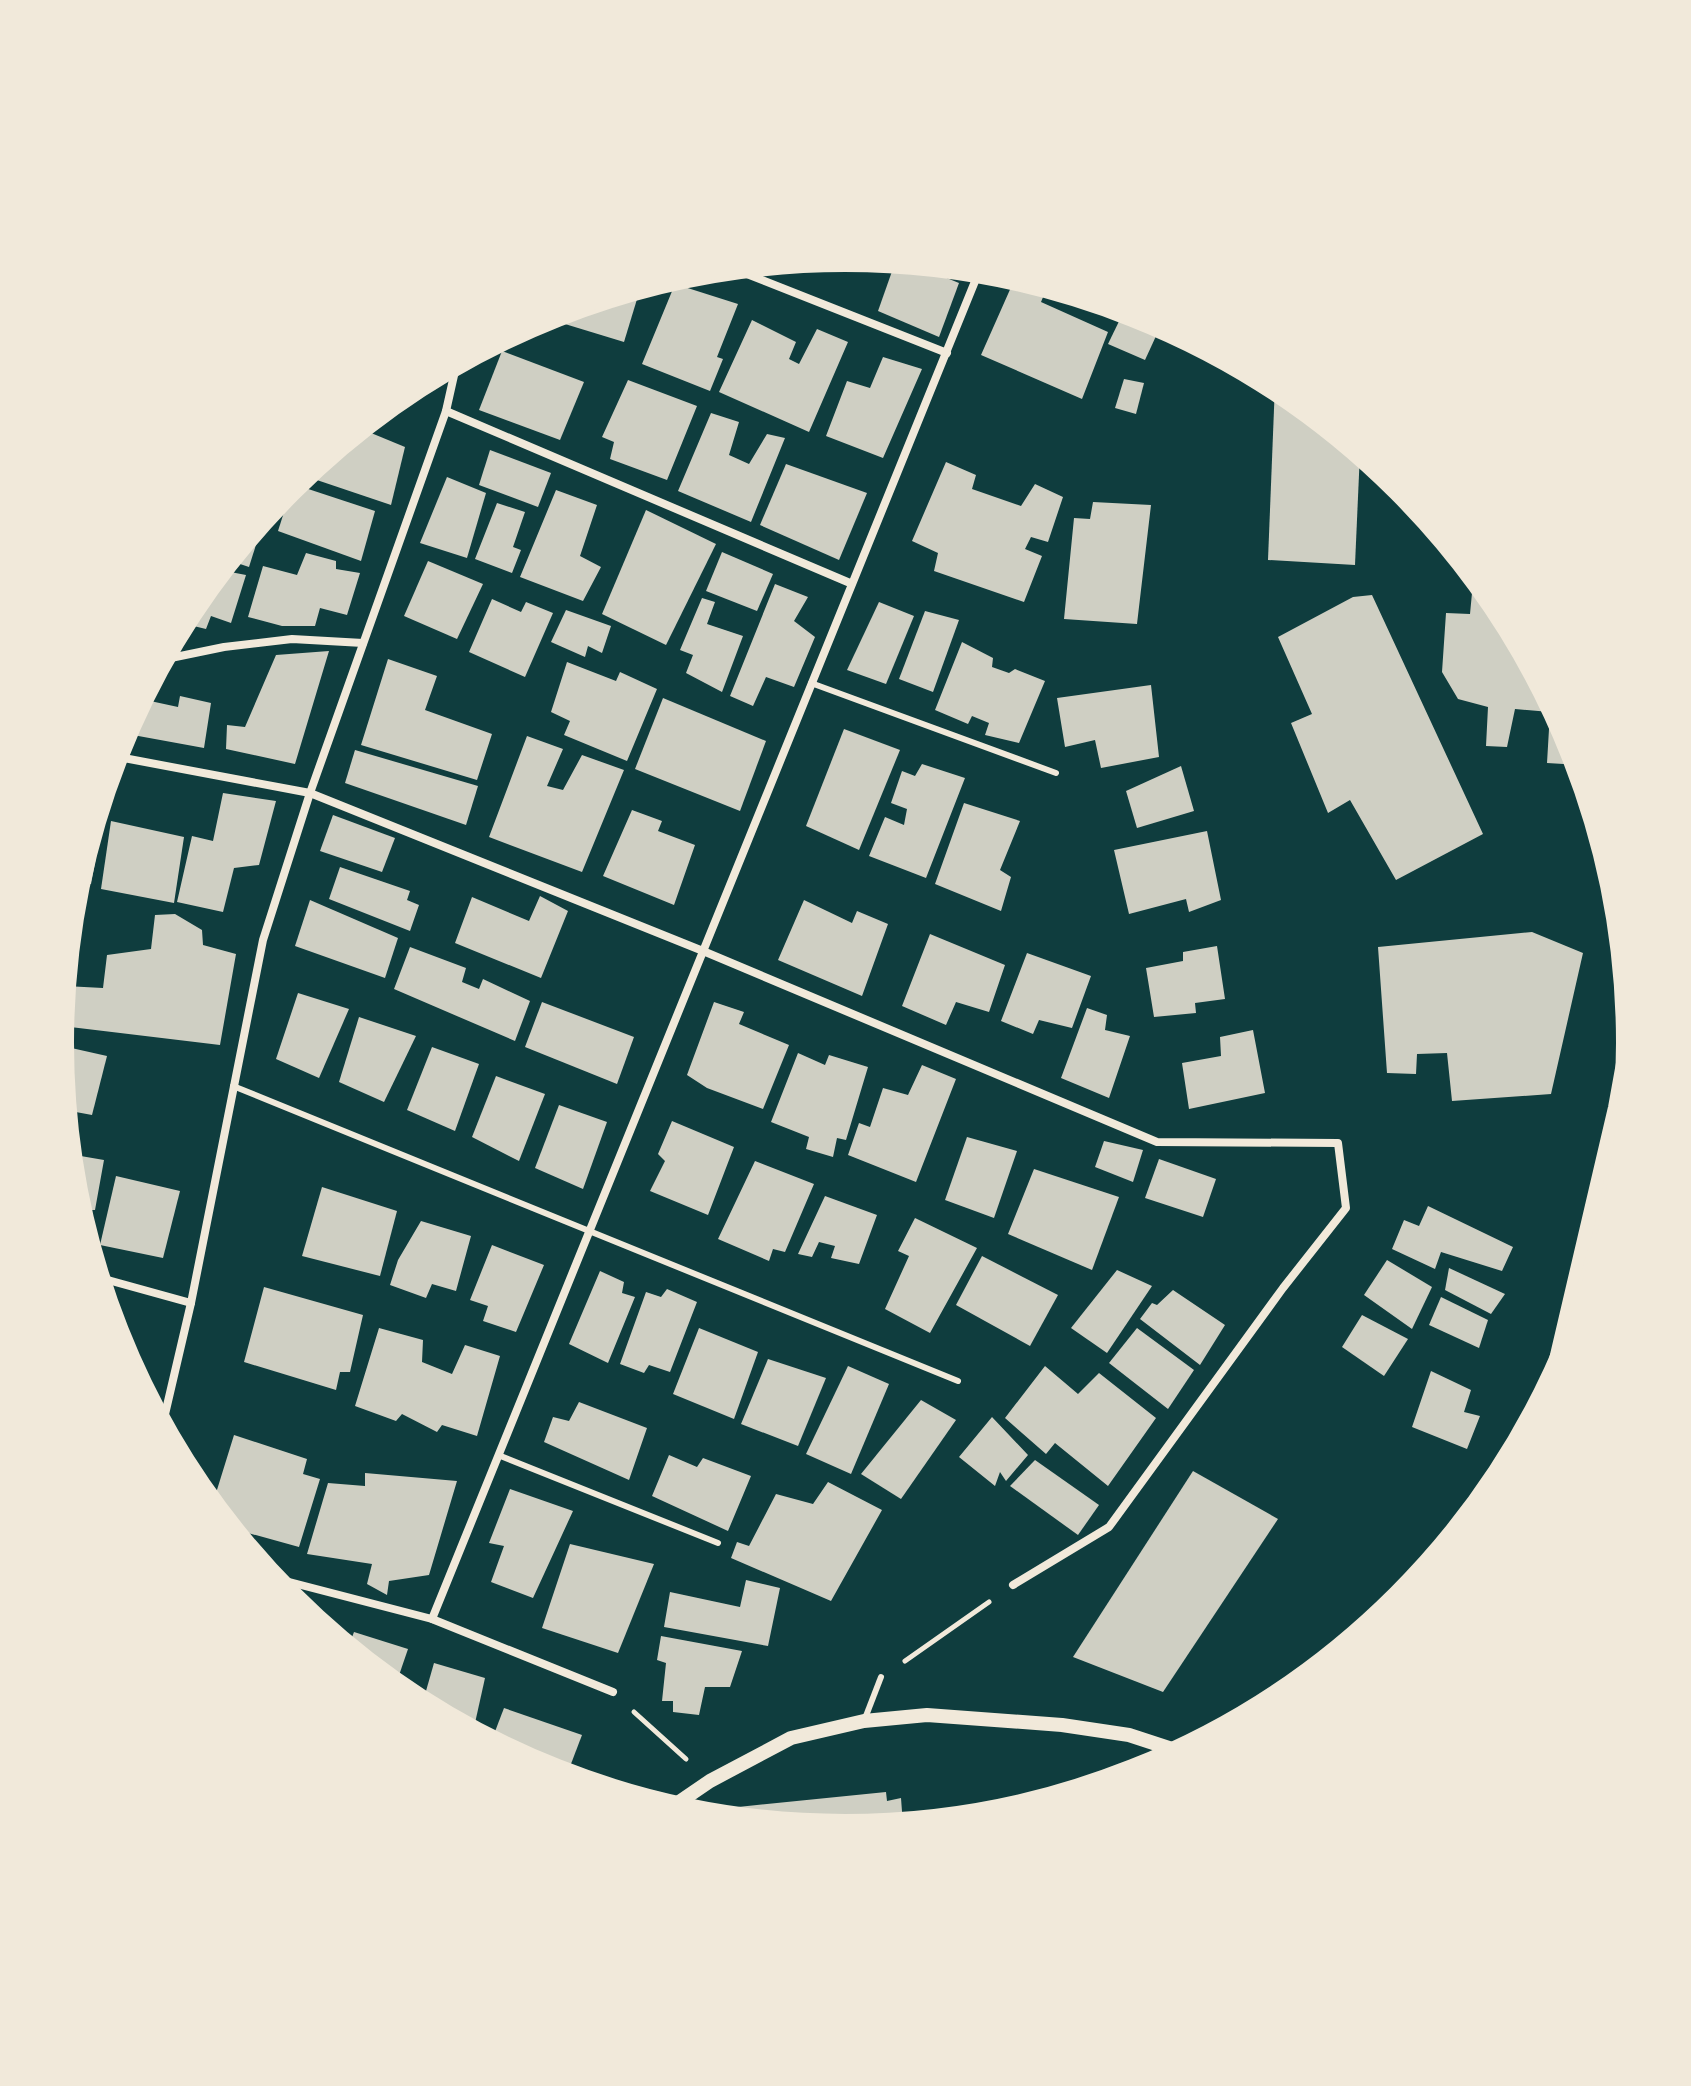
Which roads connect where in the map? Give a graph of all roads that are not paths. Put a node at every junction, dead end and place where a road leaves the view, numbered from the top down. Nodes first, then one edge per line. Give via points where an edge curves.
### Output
1 (750, 275) edge
2 (975, 281) edge
3 (947, 353) junction
4 (454, 376) edge
5 (446, 411) junction
6 (850, 583) junction
7 (363, 643) junction
8 (175, 657) edge
9 (811, 683) junction
10 (127, 759) edge
11 (1056, 773) dead end
12 (310, 793) junction
13 (703, 951) junction
14 (233, 1086) junction
15 (1613, 1133) edge
16 (590, 1231) junction
17 (109, 1280) edge
18 (191, 1303) junction
19 (1573, 1306) edge
20 (958, 1381) dead end
21 (166, 1411) edge
22 (498, 1455) junction
23 (718, 1543) dead end
24 (292, 1583) edge
25 (1013, 1585) road end
26 (432, 1619) junction
27 (881, 1677) road end
28 (613, 1692) road end
29 (864, 1721) junction
30 (1166, 1747) edge
31 (683, 1799) edge

1 - 3 street
2 - 3 street
3 - 6 street
4 - 5 street
5 - 6 street
5 - 7 street
6 - 9 street
7 - 8 street via 292,639
7 - 12 street
9 - 11 lane
9 - 13 street
10 - 12 street
12 - 13 street
12 - 14 street via 263,940
13 - 16 street
13 - 25 street via 1157,1142 1338,1143 1346,1208 1109,1527
14 - 16 lane
14 - 18 street
15 - 19 highway
16 - 20 lane
16 - 22 street
17 - 18 street
18 - 21 street
22 - 23 lane
22 - 26 street
24 - 26 street
26 - 28 street
27 - 29 lane
29 - 30 street via 927,1715 1062,1725 1129,1735
29 - 31 street via 791,1738

